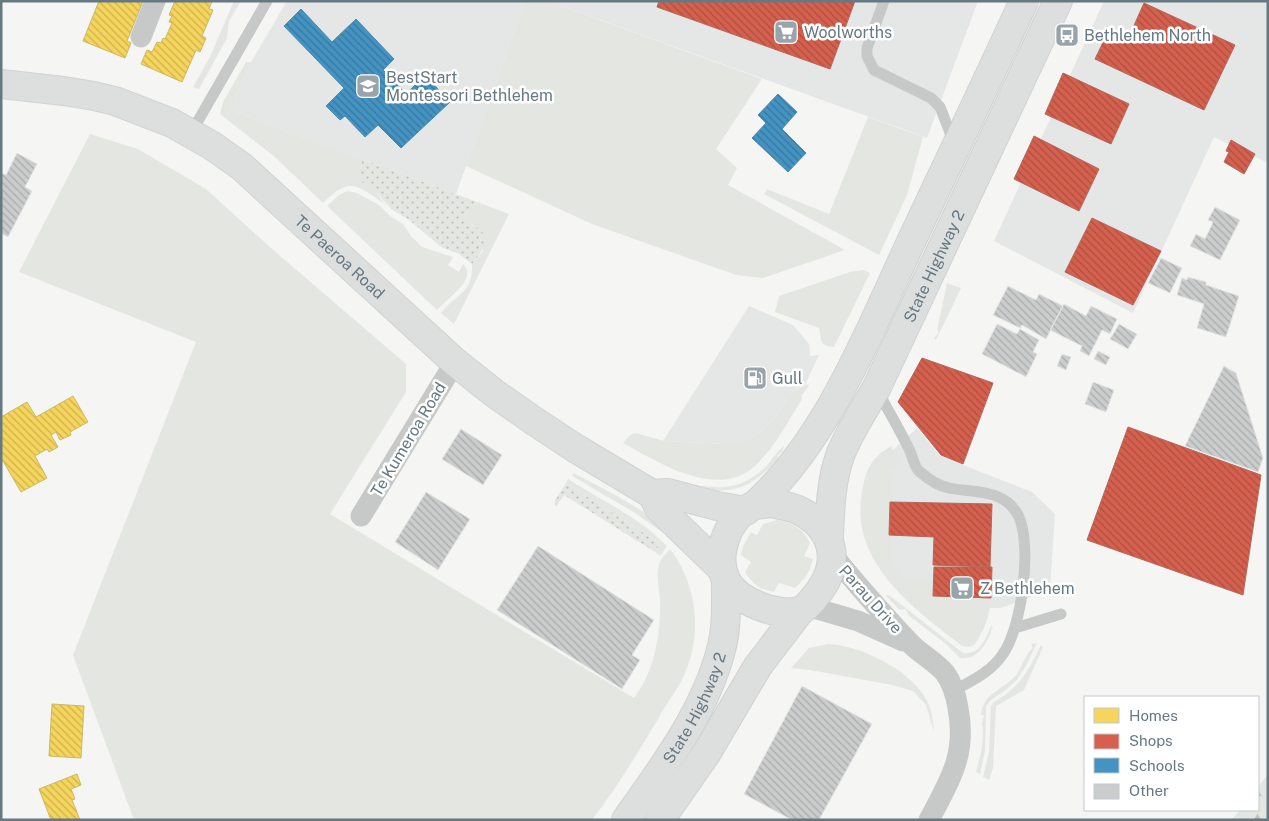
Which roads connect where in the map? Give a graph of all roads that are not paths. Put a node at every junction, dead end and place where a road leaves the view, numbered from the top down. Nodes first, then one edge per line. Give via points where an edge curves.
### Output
1 (155, 1) edge
2 (267, 1) edge
3 (884, 1) edge
4 (1058, 1) edge
5 (1017, 8) edge
6 (141, 37) dead end
7 (1, 84) edge
8 (191, 133) junction
9 (956, 147) junction
10 (455, 362) junction
11 (876, 389) junction
12 (652, 494) junction
13 (751, 508) junction
14 (361, 516) dead end
15 (830, 546) junction
16 (724, 576) junction
17 (804, 608) junction
18 (1061, 614) dead end
19 (1015, 628) junction
20 (910, 644) junction
21 (955, 690) junction
22 (626, 820) edge
23 (660, 820) edge
24 (928, 820) edge

1 - 6 street
2 - 8 lane
3 - 9 lane via 867,56 874,70 931,98 940,107
4 - 11 main road, State Highway 2
5 - 9 main road, State Highway 2
7 - 8 main road, Te Paeroa Road via 94,96 139,110
8 - 10 main road, Te Paeroa Road via 241,166
9 - 13 main road, State Highway 2 via 842,386 792,467
10 - 12 main road, Te Paeroa Road via 534,421
10 - 14 street, Te Kumeroa Road
11 - 15 main road, State Highway 2 via 841,454 836,471
11 - 19 lane via 917,470 946,488 997,496 1019,516 1024,538 1024,564
12 - 13 main road, Te Paeroa Road via 668,493 717,506
12 - 16 main road, Te Paeroa Road via 659,508
13 - 15 main road via 770,503 799,510 821,526
13 - 16 main road via 731,527 726,537
15 - 17 main road via 831,571 821,589
15 - 20 street, Parau Drive via 849,575
16 - 17 main road via 739,594 766,610 783,612
16 - 22 main road, State Highway 2 via 726,606 722,648 704,696
17 - 20 street, Parau Drive via 858,621
17 - 23 main road, State Highway 2 via 758,666 706,754
18 - 19 lane
19 - 21 lane via 1009,645 991,668
20 - 21 street, Parau Drive via 944,672
21 - 24 street, Parau Drive via 962,731 959,754

